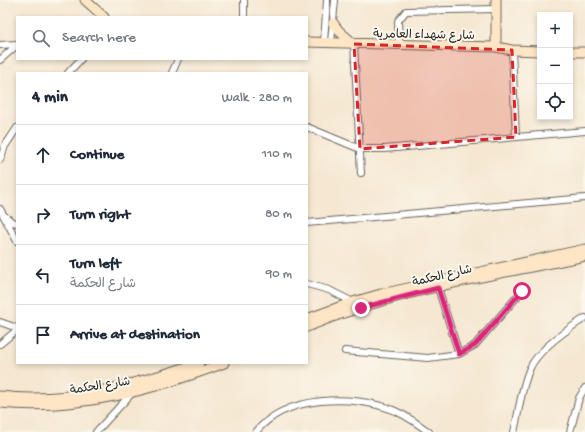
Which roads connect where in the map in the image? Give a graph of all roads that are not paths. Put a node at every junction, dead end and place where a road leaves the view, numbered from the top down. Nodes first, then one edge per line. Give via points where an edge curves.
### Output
1 (85, 0) edge
2 (244, 0) edge
3 (327, 0) edge
4 (335, 0) edge
5 (496, 4) edge
6 (103, 16) edge
7 (244, 16) edge
8 (333, 23) junction
9 (308, 42) edge
10 (328, 42) junction
11 (16, 44) edge
12 (354, 44) junction
13 (0, 45) edge
14 (16, 45) edge
15 (399, 45) junction
16 (496, 47) junction
17 (512, 50) junction
18 (537, 51) edge
19 (573, 52) edge
20 (585, 52) edge
21 (0, 60) edge
22 (80, 60) edge
23 (178, 60) edge
24 (69, 72) edge
25 (172, 72) edge
26 (308, 126) edge
27 (16, 130) edge
28 (585, 131) edge
29 (516, 137) junction
30 (360, 149) junction
31 (0, 160) edge
32 (361, 173) dead end
33 (585, 198) edge
34 (0, 208) edge
35 (16, 222) edge
36 (308, 223) edge
37 (16, 239) edge
38 (585, 249) edge
39 (585, 256) edge
40 (308, 284) edge
41 (438, 288) junction
42 (522, 291) dead end
43 (353, 302) junction
44 (308, 318) edge
45 (585, 318) edge
46 (0, 322) edge
47 (308, 327) edge
48 (16, 329) edge
49 (16, 330) edge
50 (0, 344) edge
51 (345, 351) dead end
52 (459, 354) junction
53 (196, 364) edge
54 (221, 364) edge
55 (585, 388) edge
56 (133, 392) junction
57 (0, 396) edge
58 (0, 403) edge
59 (96, 432) edge
60 (256, 432) edge
61 (429, 432) edge
62 (514, 432) edge
63 (570, 432) edge

1 - 6 street
2 - 7 street
3 - 10 street
4 - 8 street
5 - 15 street via 406,11 398,21
5 - 16 street
8 - 10 street
8 - 12 street
9 - 10 street, شارع شهداء العامرية
10 - 12 street, شارع شهداء العامرية
11 - 13 street
12 - 15 street, شارع شهداء العامرية
12 - 30 street
14 - 21 street
15 - 16 street, شارع شهداء العامرية
16 - 17 street, شارع شهداء العامرية
17 - 18 street, شارع شهداء العامرية
17 - 29 street
19 - 20 street
22 - 24 street
23 - 25 street
26 - 30 street
27 - 31 street via 5,146
28 - 29 street
29 - 30 street via 441,145
30 - 32 street
33 - 36 street
34 - 35 street via 6,217
34 - 37 street
38 - 43 street, شارع الحكمة
39 - 41 street, شارع الحكمة
40 - 43 street via 329,290
41 - 47 street, شارع الحكمة via 361,308
41 - 52 street
42 - 52 street via 475,345
43 - 44 street, شارع الحكمة
45 - 62 street via 556,340 531,367
46 - 48 street
49 - 50 street
51 - 52 street via 428,358
53 - 57 street, شارع الحكمة via 93,392 51,397
54 - 56 street, شارع الحكمة via 162,385
55 - 63 street via 579,398
56 - 58 street, شارع الحكمة via 64,403
56 - 59 street
60 - 61 street via 285,410 303,404 333,400 356,401 391,409

